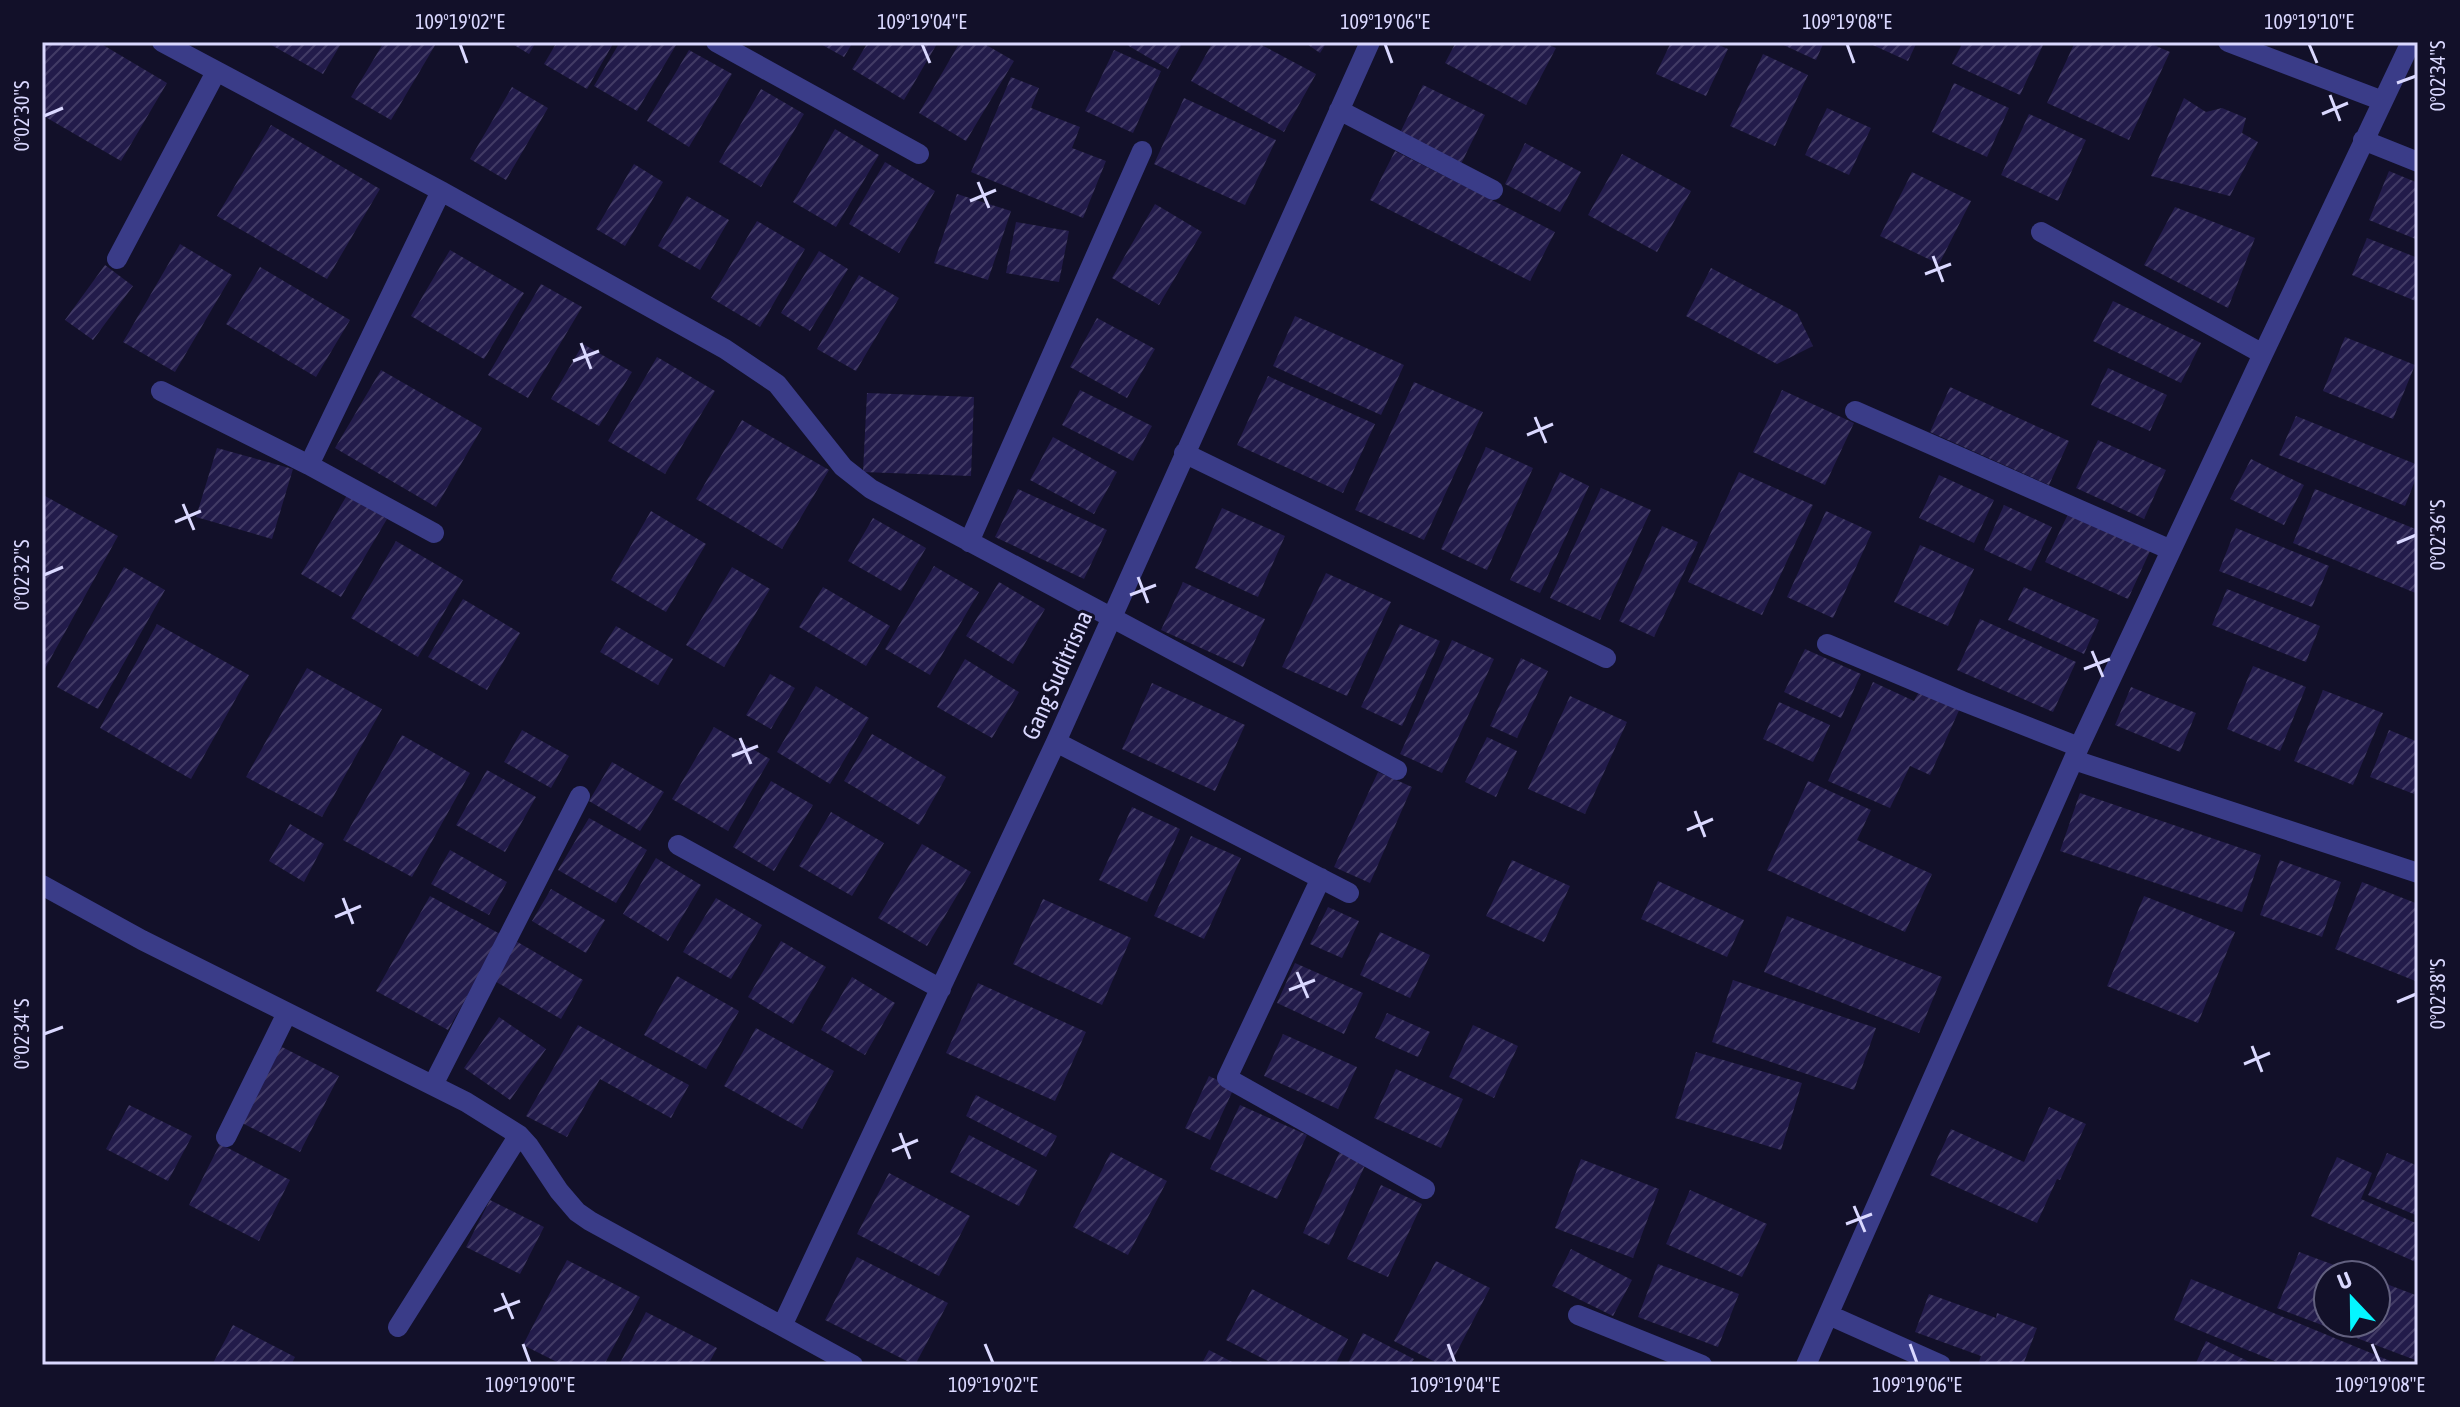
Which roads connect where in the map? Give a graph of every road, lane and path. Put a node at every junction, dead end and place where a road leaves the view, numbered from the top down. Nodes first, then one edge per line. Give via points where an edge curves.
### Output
1 (162, 42) edge
2 (716, 42) edge
3 (1370, 42) edge
4 (2228, 42) edge
5 (2411, 42) edge
6 (216, 72) junction
7 (2383, 101) junction
8 (1339, 110) junction
9 (2363, 140) junction
10 (1142, 151) dead end
11 (919, 154) dead end
12 (2418, 162) edge
13 (1493, 190) dead end
14 (441, 191) junction
15 (2041, 232) dead end
16 (117, 259) dead end
17 (2263, 354) junction
18 (161, 391) dead end
19 (1855, 411) dead end
20 (1184, 453) junction
21 (309, 465) junction
22 (434, 533) dead end
23 (969, 542) junction
24 (2171, 550) junction
25 (1111, 618) junction
26 (1827, 644) dead end
27 (1606, 658) dead end
28 (1056, 742) junction
29 (2077, 753) junction
30 (1397, 770) dead end
31 (580, 796) dead end
32 (678, 845) dead end
33 (2418, 873) edge
34 (1321, 878) junction
35 (42, 885) edge
36 (1349, 893) dead end
37 (941, 989) junction
38 (287, 1013) junction
39 (433, 1085) junction
40 (519, 1135) junction
41 (226, 1137) dead end
42 (1425, 1189) dead end
43 (1578, 1315) dead end
44 (1829, 1315) junction
45 (782, 1326) junction
46 (398, 1327) dead end
47 (853, 1365) edge
48 (1702, 1365) edge
49 (1806, 1365) edge
50 (1941, 1365) edge

1 - 6 street
2 - 11 street
3 - 8 street, Gang Suditrisna
4 - 7 street
5 - 7 street
6 - 14 street
6 - 16 street
7 - 9 street
8 - 13 street
8 - 20 street, Gang Suditrisna
9 - 12 street
9 - 17 street
10 - 23 street
14 - 21 street
14 - 23 street via 760,371 794,403 843,467 871,489
15 - 17 street
17 - 24 street
18 - 21 street
19 - 24 street
20 - 25 street, Gang Suditrisna
20 - 27 street
21 - 22 street
23 - 25 street
24 - 29 street
25 - 28 street, Gang Suditrisna
25 - 30 street
26 - 29 street
28 - 34 street
28 - 37 street, Gang Suditrisna
29 - 33 street
29 - 44 street
31 - 39 street
32 - 37 street
34 - 36 street
34 - 42 street via 1227,1078
35 - 38 street
37 - 45 street, Gang Suditrisna
38 - 39 street
38 - 41 street
39 - 40 street
40 - 45 street via 577,1212
40 - 46 street
43 - 48 street
44 - 49 street
44 - 50 street
45 - 47 street

